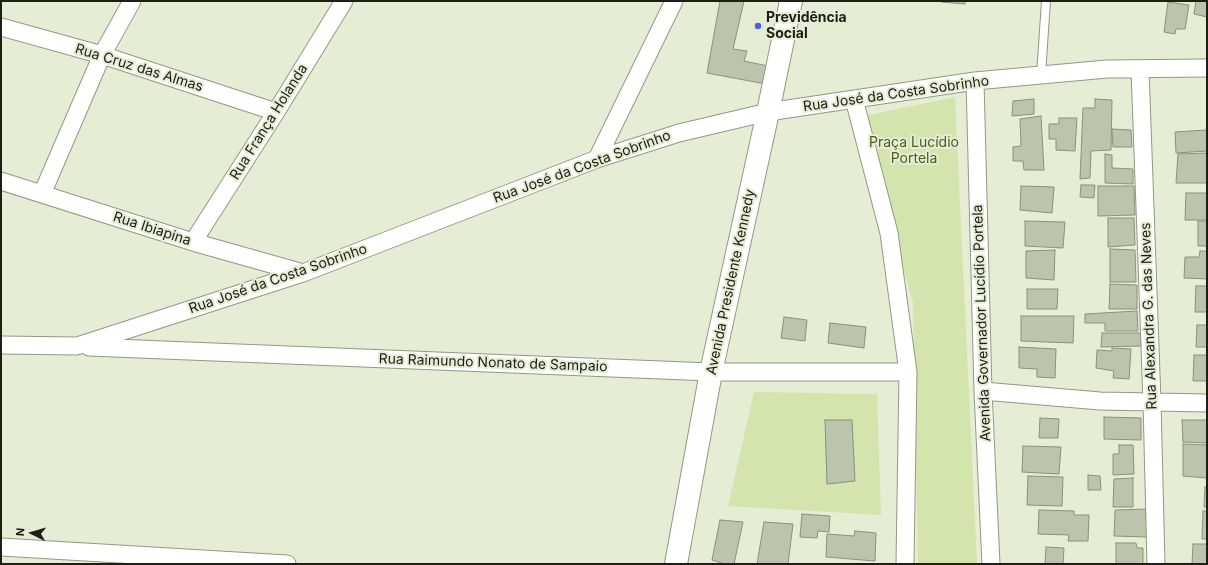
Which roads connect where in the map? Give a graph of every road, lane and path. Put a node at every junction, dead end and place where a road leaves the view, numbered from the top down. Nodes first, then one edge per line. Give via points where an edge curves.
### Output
1 (132, 1) edge
2 (344, 1) edge
3 (674, 1) edge
4 (791, 1) edge
5 (1046, 1) edge
6 (1, 27) edge
7 (102, 55) junction
8 (1207, 68) edge
9 (1140, 69) junction
10 (1042, 75) junction
11 (975, 82) junction
12 (854, 99) junction
13 (276, 112) junction
14 (768, 112) junction
15 (597, 159) junction
16 (1, 181) edge
17 (42, 194) junction
18 (193, 242) junction
19 (303, 273) junction
20 (1, 345) edge
21 (77, 346) junction
22 (711, 372) junction
23 (908, 372) junction
24 (983, 391) junction
25 (1152, 402) junction
26 (1207, 403) edge
27 (1, 547) edge
28 (152, 560) edge
29 (287, 564) edge
30 (676, 564) edge
31 (905, 564) edge
32 (991, 564) edge
33 (1156, 564) edge

1 - 7 street
2 - 13 street, Rua França Holanda
3 - 15 street
4 - 14 street, Avenida Presidente Kennedy
5 - 10 lane
6 - 7 street, Rua Cruz das Almas
7 - 13 street, Rua Cruz das Almas
7 - 17 street
8 - 9 street, Rua José da Costa Sobrinho
9 - 10 street, Rua José da Costa Sobrinho via 1107,69
9 - 25 street, Rua Alexandra G. das Neves
10 - 11 street, Rua José da Costa Sobrinho
11 - 12 street, Rua José da Costa Sobrinho
11 - 24 street, Avenida Governador Lucídio Portela
12 - 14 street, Rua José da Costa Sobrinho
12 - 23 street via 889,233
13 - 18 street, Rua França Holanda
14 - 15 street, Rua José da Costa Sobrinho via 679,133
14 - 22 street, Avenida Presidente Kennedy
15 - 19 street, Rua José da Costa Sobrinho
16 - 17 street, Rua Ibiapina
17 - 18 street, Rua Ibiapina
18 - 19 street, Rua Ibiapina
19 - 21 street, Rua José da Costa Sobrinho
20 - 21 street, Rua José da Costa Sobrinho
21 - 22 street, Rua Raimundo Nonato de Sampaio
22 - 23 street, Rua Raimundo Nonato de Sampaio
22 - 30 street, Avenida Presidente Kennedy
23 - 31 street
24 - 25 street via 1100,401
24 - 32 street, Avenida Governador Lucídio Portela
25 - 26 street
25 - 33 street, Rua Alexandra G. das Neves
27 - 28 street
28 - 29 street

